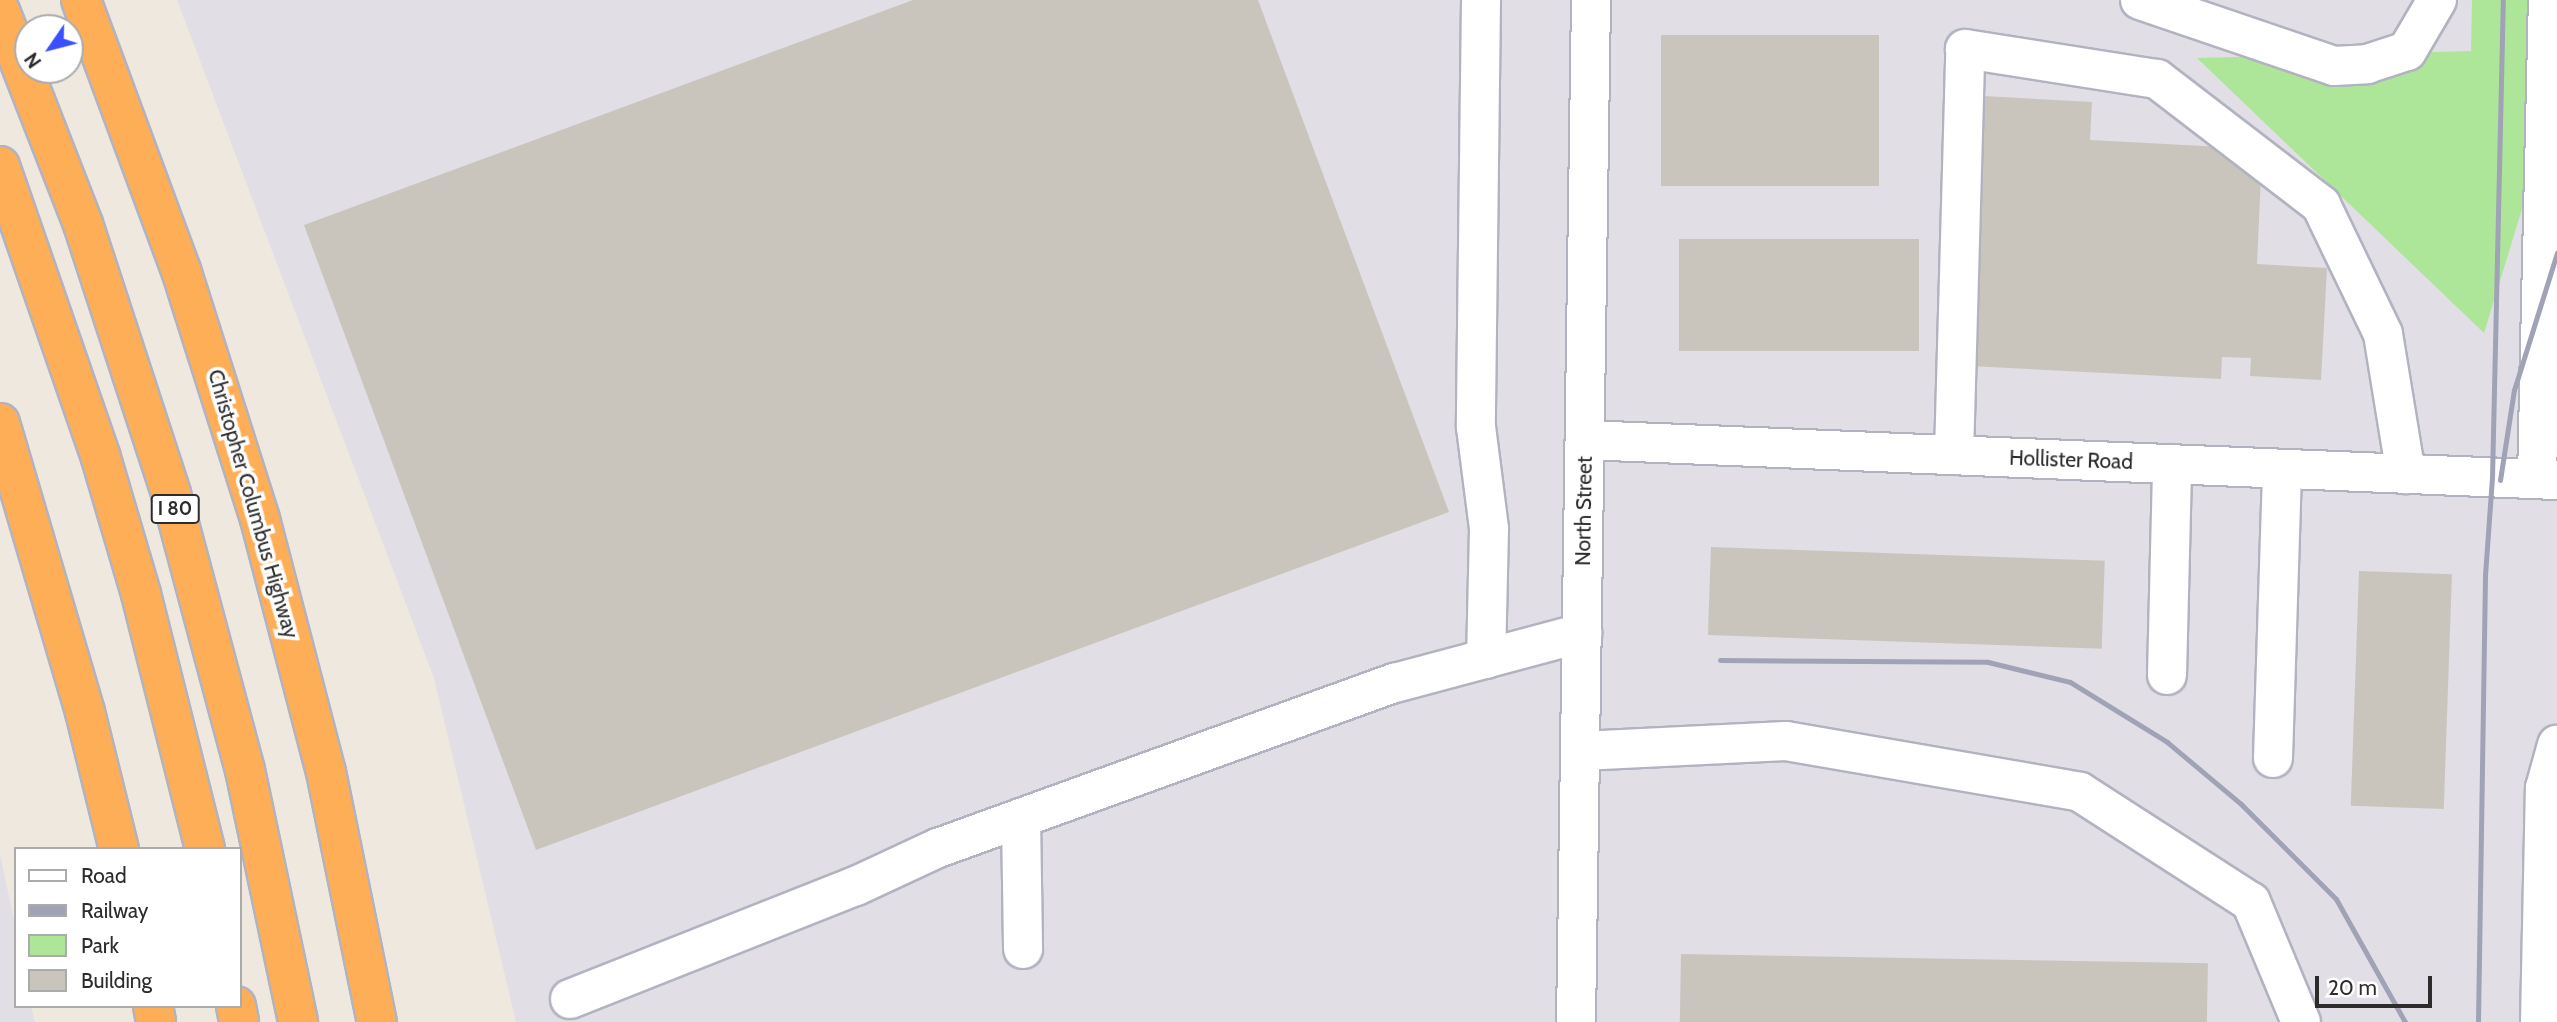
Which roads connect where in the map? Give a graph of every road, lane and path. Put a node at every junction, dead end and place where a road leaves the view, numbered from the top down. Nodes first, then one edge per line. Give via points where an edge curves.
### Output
1 (81, 0) edge
2 (1481, 0) edge
3 (1591, 0) edge
4 (2140, 0) edge
5 (2437, 0) edge
6 (2548, 0) edge
7 (0, 11) edge
8 (0, 166) edge
9 (0, 423) edge
10 (1585, 440) junction
11 (1954, 455) junction
12 (2172, 464) junction
13 (2282, 469) junction
14 (2406, 474) junction
15 (2547, 480) edge
16 (1582, 633) junction
17 (1486, 659) junction
18 (2167, 675) dead end
19 (2557, 745) edge
20 (1581, 751) junction
21 (2273, 758) dead end
22 (1021, 818) junction
23 (338, 830) junction
24 (118, 847) edge
25 (204, 847) edge
26 (1023, 949) dead end
27 (570, 999) dead end
28 (298, 1022) edge
29 (377, 1022) edge
30 (404, 1022) edge
31 (1576, 1022) edge
32 (2301, 1022) edge
33 (2540, 1022) edge

1 - 23 highway, Christopher Columbus Highway via 181,270 226,408 295,646
2 - 17 street via 1476,427 1489,529
3 - 10 street, North Street
4 - 5 street via 2334,65 2367,64 2407,51
6 - 15 street
7 - 28 highway, I 80 via 83,224 171,494 245,770
8 - 25 highway, I 80 via 101,458 141,594
9 - 24 highway via 75,674
10 - 11 street, Hollister Road
10 - 16 street, North Street
11 - 12 street, Hollister Road
11 - 14 street via 1965,49 2157,79 2321,205 2383,334
12 - 13 street, Hollister Road
12 - 18 street
13 - 14 street, Hollister Road
13 - 21 street
14 - 15 street, Hollister Road
16 - 17 street
16 - 20 street, North Street
17 - 22 street via 1395,683
19 - 33 street via 2545,788
20 - 31 street, North Street
20 - 32 street via 1786,741 2080,792 2251,902
22 - 26 street
22 - 27 street
23 - 29 highway, Christopher Columbus Highway
23 - 30 highway

